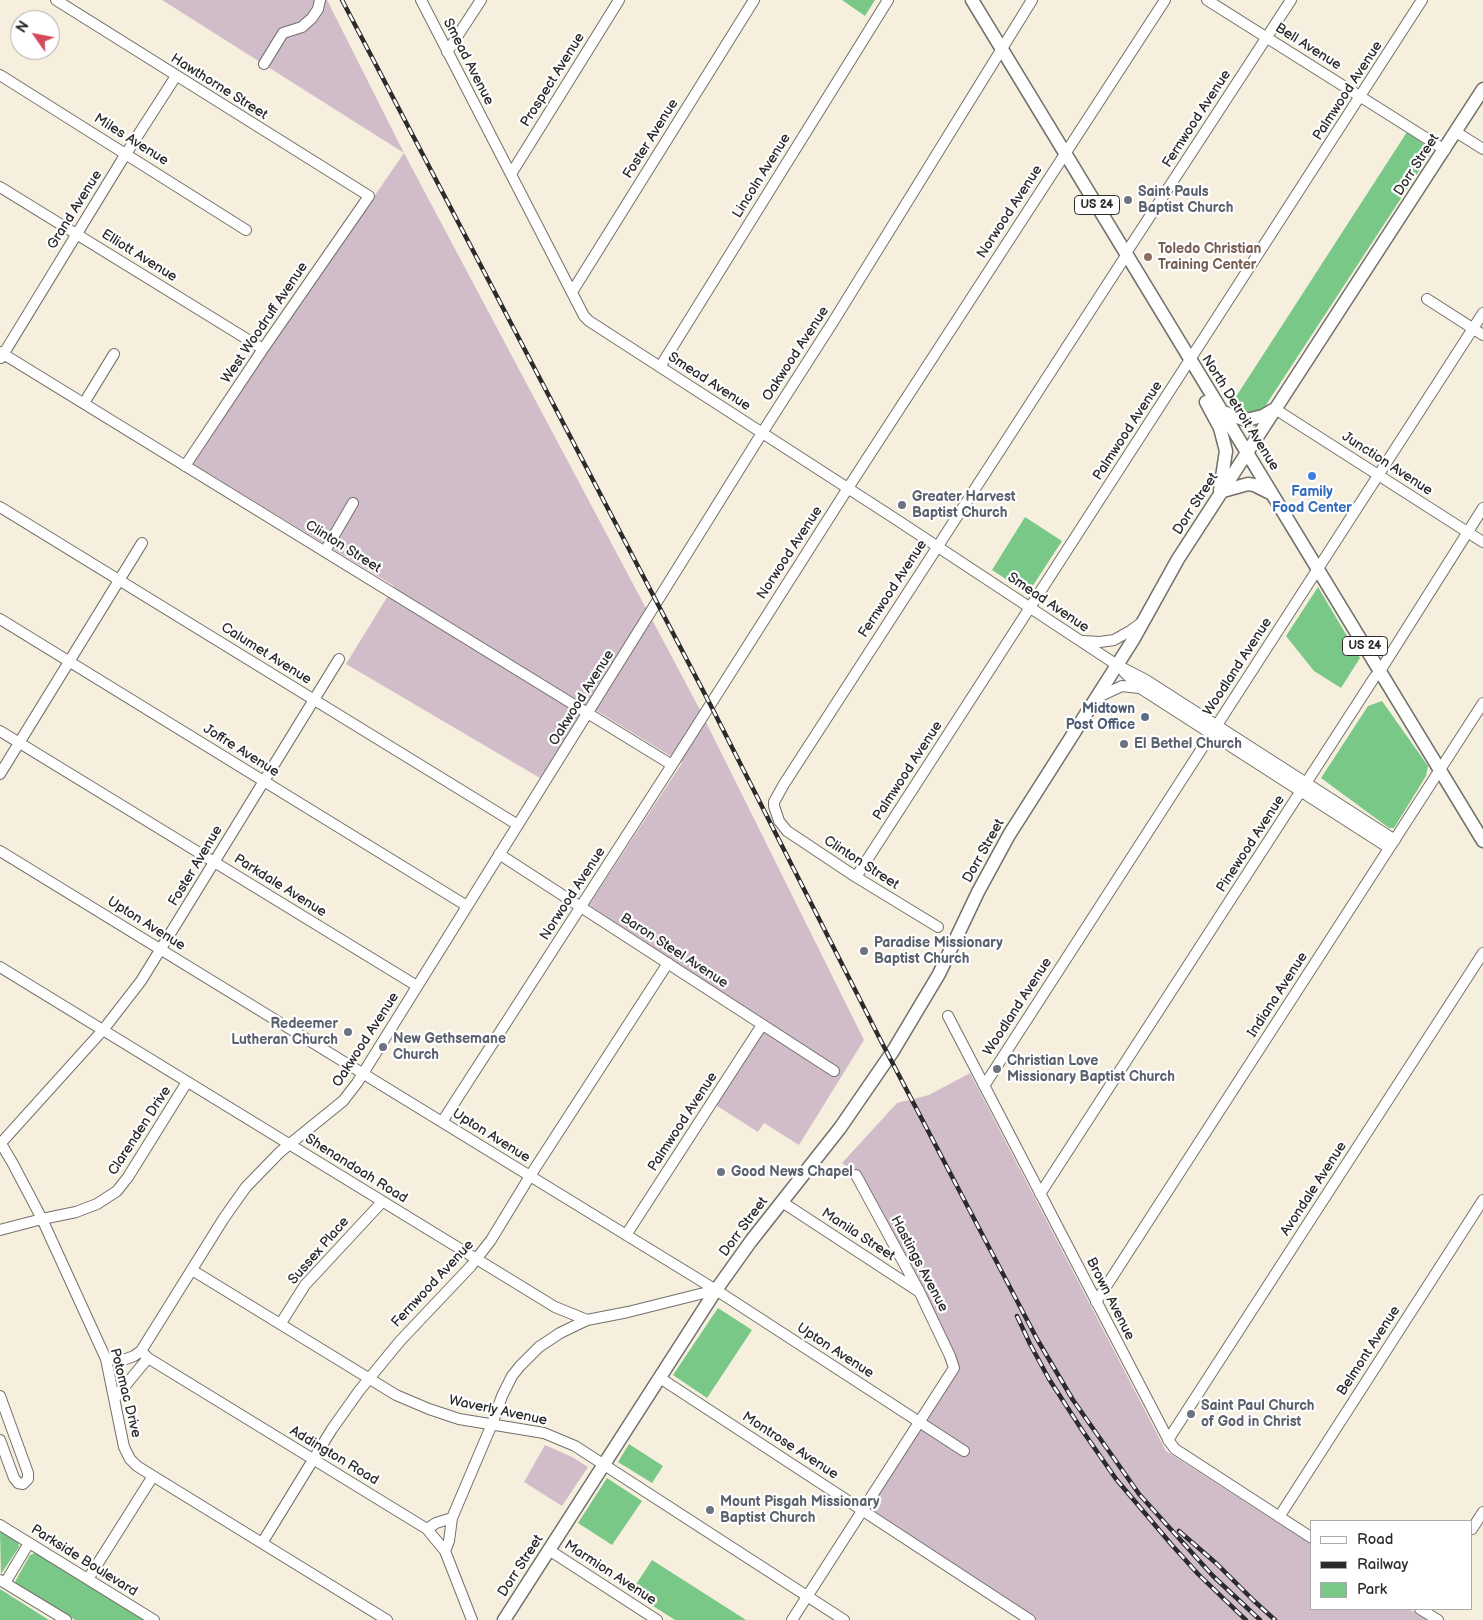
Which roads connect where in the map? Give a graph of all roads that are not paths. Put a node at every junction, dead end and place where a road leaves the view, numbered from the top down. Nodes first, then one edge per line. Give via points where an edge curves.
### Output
1 (56, 0) edge
2 (320, 0) edge
3 (421, 0) edge
4 (481, 0) edge
5 (619, 0) edge
6 (754, 0) edge
7 (888, 0) edge
8 (972, 0) edge
9 (1032, 0) edge
10 (1165, 0) edge
11 (1207, 0) edge
12 (1291, 0) edge
13 (1422, 0) edge
14 (1267, 38) junction
15 (1002, 49) junction
16 (448, 52) junction
17 (264, 64) dead end
18 (0, 75) edge
19 (176, 76) junction
20 (1483, 89) edge
21 (1360, 96) junction
22 (1456, 132) junction
23 (1483, 149) edge
24 (1445, 150) junction
25 (1065, 153) junction
26 (126, 154) junction
27 (511, 174) junction
28 (0, 187) edge
29 (369, 196) joint
30 (246, 230) dead end
31 (76, 234) junction
32 (1127, 253) junction
33 (572, 292) junction
34 (1427, 299) dead end
35 (1483, 314) edge
36 (1473, 329) junction
37 (1483, 335) edge
38 (263, 349) junction
39 (114, 354) dead end
40 (1, 355) edge
41 (1192, 362) junction
42 (660, 367) junction
43 (84, 403) junction
44 (1275, 409) junction
45 (1220, 411) junction
46 (762, 433) junction
47 (1247, 452) junction
48 (185, 466) junction
49 (1379, 475) junction
50 (848, 488) junction
51 (1221, 494) junction
52 (1274, 496) junction
53 (353, 502) dead end
54 (0, 507) edge
55 (1483, 508) edge
56 (1468, 532) junction
57 (142, 542) dead end
58 (1483, 542) edge
59 (937, 546) junction
60 (325, 551) junction
61 (1318, 569) junction
62 (120, 580) junction
63 (1030, 607) junction
64 (0, 619) edge
65 (1143, 620) junction
66 (1081, 641) junction
67 (340, 659) dead end
68 (69, 661) junction
69 (1117, 665) junction
70 (1380, 671) junction
71 (1140, 688) junction
72 (1096, 698) junction
73 (314, 700) junction
74 (1483, 703) edge
75 (588, 713) junction
76 (1214, 729) junction
77 (0, 731) edge
78 (19, 743) junction
79 (672, 765) junction
80 (1440, 770) junction
81 (0, 774) edge
82 (264, 781) junction
83 (1304, 788) junction
84 (777, 816) joint
85 (518, 825) junction
86 (1483, 841) edge
87 (1392, 844) junction
88 (0, 850) edge
89 (499, 854) junction
90 (214, 862) junction
91 (856, 877) junction
92 (467, 906) junction
93 (581, 907) junction
94 (938, 927) dead end
95 (160, 949) junction
96 (1483, 952) edge
97 (668, 963) junction
98 (0, 967) edge
99 (417, 986) junction
100 (948, 1016) dead end
101 (762, 1025) junction
102 (103, 1030) junction
103 (834, 1071) dead end
104 (363, 1073) junction
105 (187, 1082) junction
106 (984, 1086) junction
107 (442, 1122) junction
108 (0, 1142) edge
109 (289, 1144) junction
110 (856, 1175) dead end
111 (530, 1176) junction
112 (1040, 1194) junction
113 (1483, 1200) edge
114 (382, 1202) junction
115 (782, 1202) junction
116 (42, 1219) junction
117 (0, 1230) edge
118 (626, 1234) junction
119 (478, 1259) junction
120 (192, 1270) junction
121 (716, 1290) junction
122 (919, 1291) junction
123 (1096, 1302) junction
124 (587, 1320) junction
125 (281, 1323) junction
126 (144, 1354) junction
127 (106, 1359) junction
128 (660, 1378) junction
129 (369, 1379) junction
130 (0, 1396) edge
131 (115, 1398) junction
132 (919, 1422) junction
133 (492, 1424) junction
134 (0, 1440) edge
135 (1168, 1440) junction
136 (964, 1450) dead end
137 (312, 1460) junction
138 (604, 1464) junction
139 (153, 1476) junction
140 (863, 1510) junction
141 (1483, 1512) edge
142 (1279, 1516) junction
143 (452, 1518) junction
144 (0, 1525) edge
145 (1473, 1527) edge
146 (427, 1529) junction
147 (1310, 1537) edge
148 (29, 1543) junction
149 (262, 1543) junction
150 (549, 1550) junction
151 (444, 1551) junction
152 (88, 1579) junction
153 (3, 1581) edge
154 (808, 1596) junction
155 (1422, 1610) edge
156 (66, 1620) edge
157 (154, 1620) edge
158 (387, 1620) edge
159 (472, 1620) edge
160 (504, 1620) edge
161 (657, 1620) edge
162 (792, 1620) edge
163 (844, 1620) edge
164 (1030, 1620) edge
165 (1438, 1620) edge

1 - 19 street, Hawthorne Street
2 - 17 street via 318,9 302,27 283,33
3 - 16 street, Smead Avenue
4 - 16 street
5 - 27 street, Prospect Avenue
6 - 33 street, Foster Avenue
7 - 42 street, Lincoln Avenue
8 - 15 main road, North Detroit Avenue / US 24
9 - 15 street, Oakwood Avenue
10 - 25 street, Norwood Avenue
11 - 14 street, Bell Avenue
12 - 14 street, Fernwood Avenue
13 - 21 street, Palmwood Avenue
14 - 21 street, Bell Avenue
14 - 32 street, Fernwood Avenue
15 - 25 main road, North Detroit Avenue / US 24
15 - 46 street, Oakwood Avenue
16 - 27 street, Smead Avenue
18 - 26 street, Miles Avenue
19 - 26 street, Grand Avenue
19 - 29 street, Hawthorne Street
20 - 22 main road, Dorr Street
21 - 24 street, Bell Avenue
21 - 41 street, Palmwood Avenue
22 - 23 street
22 - 24 main road, Dorr Street
24 - 44 main road, Dorr Street
25 - 32 main road, North Detroit Avenue / US 24
25 - 50 street, Norwood Avenue
26 - 30 street, Miles Avenue
26 - 31 street, Grand Avenue
27 - 33 street, Smead Avenue
28 - 31 street, Elliott Avenue
29 - 38 street, West Woodruff Avenue
31 - 38 street, Elliott Avenue
31 - 40 street, Grand Avenue
32 - 41 main road, North Detroit Avenue / US 24
32 - 59 street, Fernwood Avenue
33 - 42 street, Smead Avenue via 589,321
34 - 36 street
35 - 36 street, Woodland Avenue
36 - 37 street
36 - 49 street, Woodland Avenue
38 - 48 street, West Woodruff Avenue
39 - 43 street
40 - 43 street, Clinton Street
41 - 45 main road, North Detroit Avenue / US 24
41 - 51 main road via 1202,396 1224,440 1226,451
41 - 63 street, Palmwood Avenue
42 - 46 street, Smead Avenue
43 - 48 street, Clinton Street
44 - 45 main road via 1264,416 1246,420
44 - 47 main road, Dorr Street
44 - 49 street, Junction Avenue
45 - 47 main road, North Detroit Avenue / US 24
46 - 50 street, Smead Avenue
46 - 75 street, Oakwood Avenue
47 - 51 main road, Dorr Street
47 - 52 main road, North Detroit Avenue / US 24
48 - 60 street, Clinton Street
49 - 56 street, Junction Avenue
49 - 61 street, Woodland Avenue
50 - 59 street, Smead Avenue
50 - 79 street, Norwood Avenue
51 - 52 main road via 1254,484
51 - 65 main road, Dorr Street
52 - 61 main road, North Detroit Avenue / US 24
53 - 60 street
54 - 62 street, Calumet Avenue
55 - 56 street, Pinewood Avenue
56 - 58 street, Junction Avenue
56 - 70 street, Pinewood Avenue
57 - 62 street
59 - 63 street, Smead Avenue
59 - 84 street, Fernwood Avenue via 776,796
60 - 75 street, Clinton Street
61 - 70 main road, North Detroit Avenue / US 24
61 - 76 street, Woodland Avenue
62 - 68 street
62 - 73 street, Calumet Avenue
63 - 66 street, Smead Avenue
63 - 91 street, Palmwood Avenue
64 - 68 street, Joffre Avenue
65 - 66 street via 1114,640
65 - 69 main road, Dorr Street
66 - 69 street, Smead Avenue
67 - 73 street, Foster Avenue
68 - 78 street
68 - 82 street, Joffre Avenue
69 - 71 street, Smead Avenue
69 - 72 main road, Dorr Street
69 - 76 street, Smead Avenue via 1146,680
70 - 80 main road, North Detroit Avenue / US 24
70 - 83 street, Pinewood Avenue
71 - 72 street via 1122,686
71 - 76 street, Smead Avenue
72 - 115 main road, Dorr Street via 1008,835 912,1021 840,1128
73 - 82 street, Foster Avenue
73 - 85 street, Calumet Avenue
74 - 80 street, Indiana Avenue
75 - 79 street, Clinton Street
75 - 85 street, Oakwood Avenue
76 - 83 street, Smead Avenue
76 - 106 street, Woodland Avenue
77 - 78 street, Parkdale Avenue
78 - 81 street
78 - 90 street, Parkdale Avenue
79 - 93 street, Norwood Avenue
80 - 86 main road, North Detroit Avenue / US 24
80 - 87 street, Indiana Avenue
82 - 90 street, Foster Avenue
82 - 92 street, Joffre Avenue
83 - 87 street, Smead Avenue
83 - 112 street, Pinewood Avenue
84 - 91 street, Clinton Street via 787,831
85 - 89 street, Oakwood Avenue
87 - 123 street, Indiana Avenue
88 - 95 street, Upton Avenue
89 - 92 street, Oakwood Avenue
89 - 93 street, Baron Steel Avenue
90 - 95 street, Foster Avenue
90 - 99 street, Parkdale Avenue
91 - 94 street, Clinton Street
92 - 99 street, Oakwood Avenue
93 - 97 street, Baron Steel Avenue
93 - 107 street, Norwood Avenue
95 - 102 street, Foster Avenue via 141,981
95 - 104 street, Upton Avenue
96 - 135 street, Avondale Avenue
97 - 101 street, Baron Steel Avenue
97 - 111 street, Fernwood Avenue
98 - 102 street, Shenandoah Road
99 - 104 street, Oakwood Avenue
100 - 106 street, Brown Avenue
101 - 103 street, Baron Steel Avenue
101 - 118 street, Palmwood Avenue
102 - 105 street, Shenandoah Road
102 - 108 street, Foster Avenue
104 - 107 street, Upton Avenue
104 - 109 street, Oakwood Avenue via 343,1101
105 - 109 street, Shenandoah Road
105 - 116 street, Clarenden Drive via 117,1191 76,1212
106 - 112 street, Brown Avenue
107 - 111 street, Upton Avenue
108 - 116 street, Potomac Drive
109 - 114 street, Shenandoah Road
109 - 120 street, Oakwood Avenue via 240,1196
110 - 122 street, Hastings Avenue
111 - 118 street, Upton Avenue
111 - 119 street, Fernwood Avenue
112 - 123 street, Brown Avenue
113 - 142 street, Belmont Avenue
114 - 119 street, Shenandoah Road
114 - 125 street, Sussex Place via 311,1278
115 - 121 main road, Dorr Street
115 - 122 street, Manila Street
116 - 117 street, Clarenden Drive
116 - 127 street, Potomac Drive
118 - 121 street, Upton Avenue
119 - 124 street, Shenandoah Road via 555,1307
119 - 129 street, Fernwood Avenue via 400,1341
120 - 125 street, Waverly Avenue
120 - 126 street, Oakwood Avenue
121 - 124 street
121 - 128 main road, Dorr Street
121 - 132 street, Upton Avenue
122 - 132 street, Hastings Avenue via 954,1368
123 - 135 street, Brown Avenue
124 - 133 street via 549,1339 529,1355 504,1391
125 - 129 street, Waverly Avenue
126 - 127 street via 126,1359
126 - 131 street, Oakwood Avenue
126 - 137 street, Addington Road
127 - 131 street, Potomac Drive
128 - 138 main road, Dorr Street
128 - 140 street, Montrose Avenue
129 - 133 street, Waverly Avenue via 429,1409 460,1419
129 - 137 street, Fernwood Avenue
130 - 134 street via 28,1473 24,1484 14,1478
131 - 139 street, Potomac Drive via 124,1447 137,1466
132 - 136 street, Upton Avenue
132 - 140 street
133 - 138 street, Waverly Avenue via 544,1433 575,1446
133 - 143 street
135 - 142 street, Brown Avenue via 1175,1449
137 - 146 street, Addington Road
137 - 149 street, Fernwood Avenue
138 - 150 main road, Dorr Street
138 - 154 street, Waverly Avenue
139 - 149 street, Potomac Drive
139 - 152 street
140 - 154 street
140 - 164 street, Montrose Avenue
141 - 145 street
142 - 147 street, Brown Avenue
143 - 146 street
143 - 151 street
144 - 148 street, Parkside Boulevard
146 - 151 street, Addington Road
148 - 152 street, Parkside Boulevard
148 - 153 street
149 - 158 street, Potomac Drive
150 - 160 main road, Dorr Street
150 - 161 street, Marmion Avenue
151 - 159 street, Addington Road
152 - 157 street, Parkside Boulevard
153 - 156 street
154 - 162 street
154 - 163 street, Waverly Avenue
155 - 165 street

